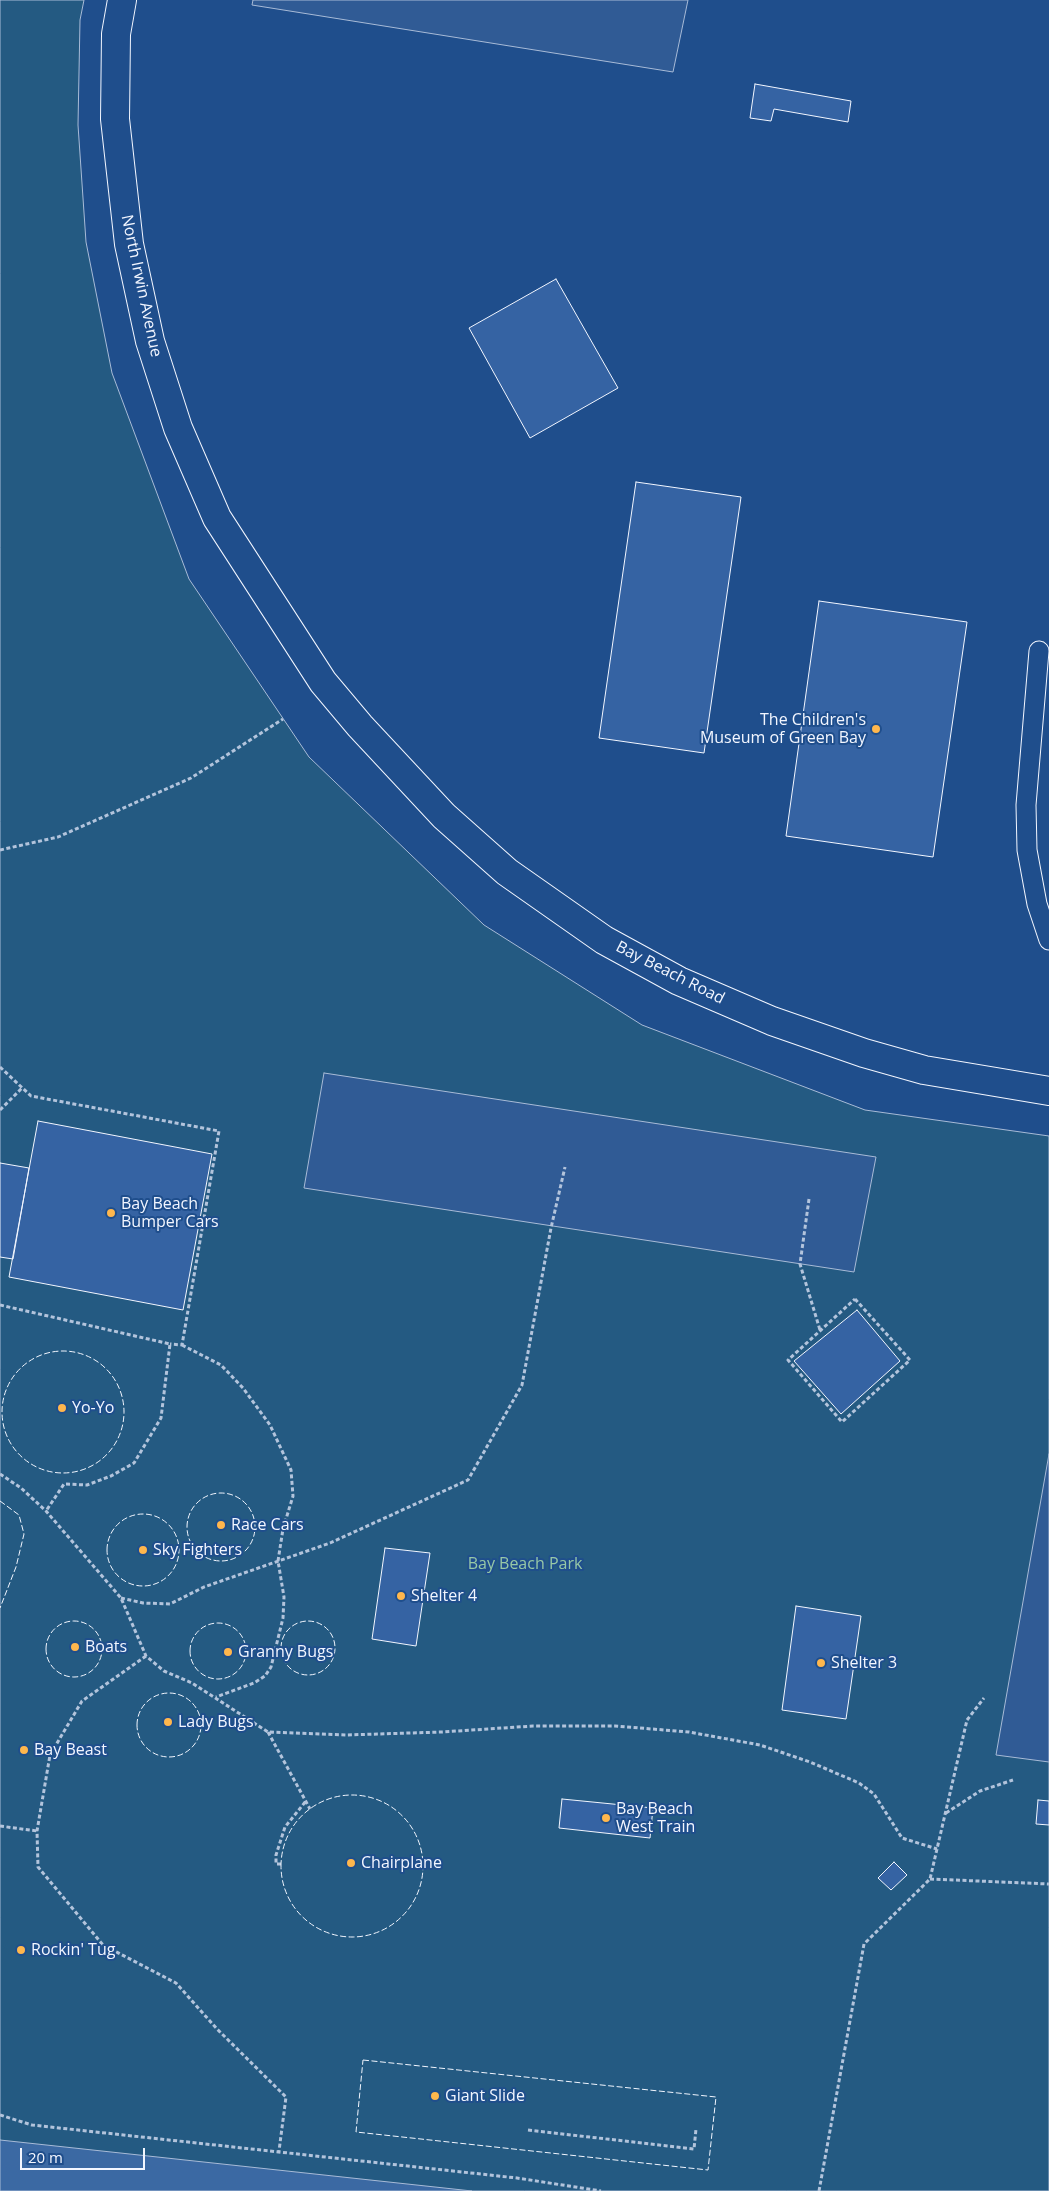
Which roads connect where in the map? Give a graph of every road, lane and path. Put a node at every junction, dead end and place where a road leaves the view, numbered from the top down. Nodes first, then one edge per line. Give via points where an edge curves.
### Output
1 (122, 0) edge
2 (1039, 651) dead end
3 (284, 719) dead end
4 (360, 726) joint
5 (0, 850) edge
6 (1049, 940) edge
7 (0, 1067) edge
8 (23, 1087) junction
9 (1049, 1091) edge
10 (0, 1110) edge
11 (565, 1167) dead end
12 (809, 1198) dead end
13 (0, 1306) edge
14 (820, 1330) junction
15 (170, 1344) junction
16 (182, 1345) junction
17 (0, 1474) edge
18 (46, 1511) junction
19 (278, 1561) junction
20 (121, 1598) junction
21 (146, 1656) junction
22 (216, 1697) junction
23 (984, 1698) dead end
24 (268, 1732) junction
25 (1013, 1780) dead end
26 (306, 1801) junction
27 (310, 1809) dead end
28 (945, 1814) junction
29 (0, 1826) edge
30 (37, 1831) junction
31 (938, 1849) junction
32 (281, 1864) dead end
33 (930, 1879) junction
34 (1049, 1884) edge
35 (0, 2115) edge
36 (696, 2129) dead end
37 (528, 2130) dead end
38 (278, 2151) junction
39 (601, 2191) edge
40 (819, 2191) edge

1 - 4 street, North Irwin Avenue via 116,34 115,119 129,244 150,341 175,419 217,518 323,682
2 - 6 lane via 1026,805 1027,850 1037,904
3 - 5 path via 191,778 58,837
4 - 9 street, Bay Beach Road via 444,816 507,872 604,940 679,981 772,1021 864,1053 924,1070
7 - 8 path
8 - 10 path
8 - 16 path via 32,1096 219,1131
11 - 19 path via 522,1385 468,1480 330,1543
12 - 14 path via 800,1264
13 - 15 path
14 - 14 path via 788,1360 842,1422 910,1360 855,1299
15 - 16 path
15 - 18 path via 161,1418 134,1463 87,1485 64,1484
16 - 19 path via 221,1364 243,1388 270,1425 291,1470 294,1496 283,1529
17 - 18 path
18 - 20 path
19 - 20 path via 204,1587 170,1604
19 - 22 path via 284,1597 283,1618 271,1667 254,1683
20 - 21 path
21 - 22 path via 164,1671
21 - 30 path via 82,1701 50,1755
22 - 24 path
23 - 28 path via 967,1720
24 - 26 path
24 - 31 path via 346,1735 532,1726 614,1726 689,1732 760,1745 859,1783 874,1794 902,1838
25 - 28 path via 980,1791
26 - 27 path
26 - 32 path via 286,1827 276,1855 276,1864
28 - 31 path
29 - 30 path
30 - 38 path via 38,1867 103,1945 176,1983 286,2097
31 - 33 path
33 - 34 path
33 - 40 path via 864,1944
35 - 38 path via 32,2125
36 - 37 path via 694,2149
38 - 39 path via 518,2178

